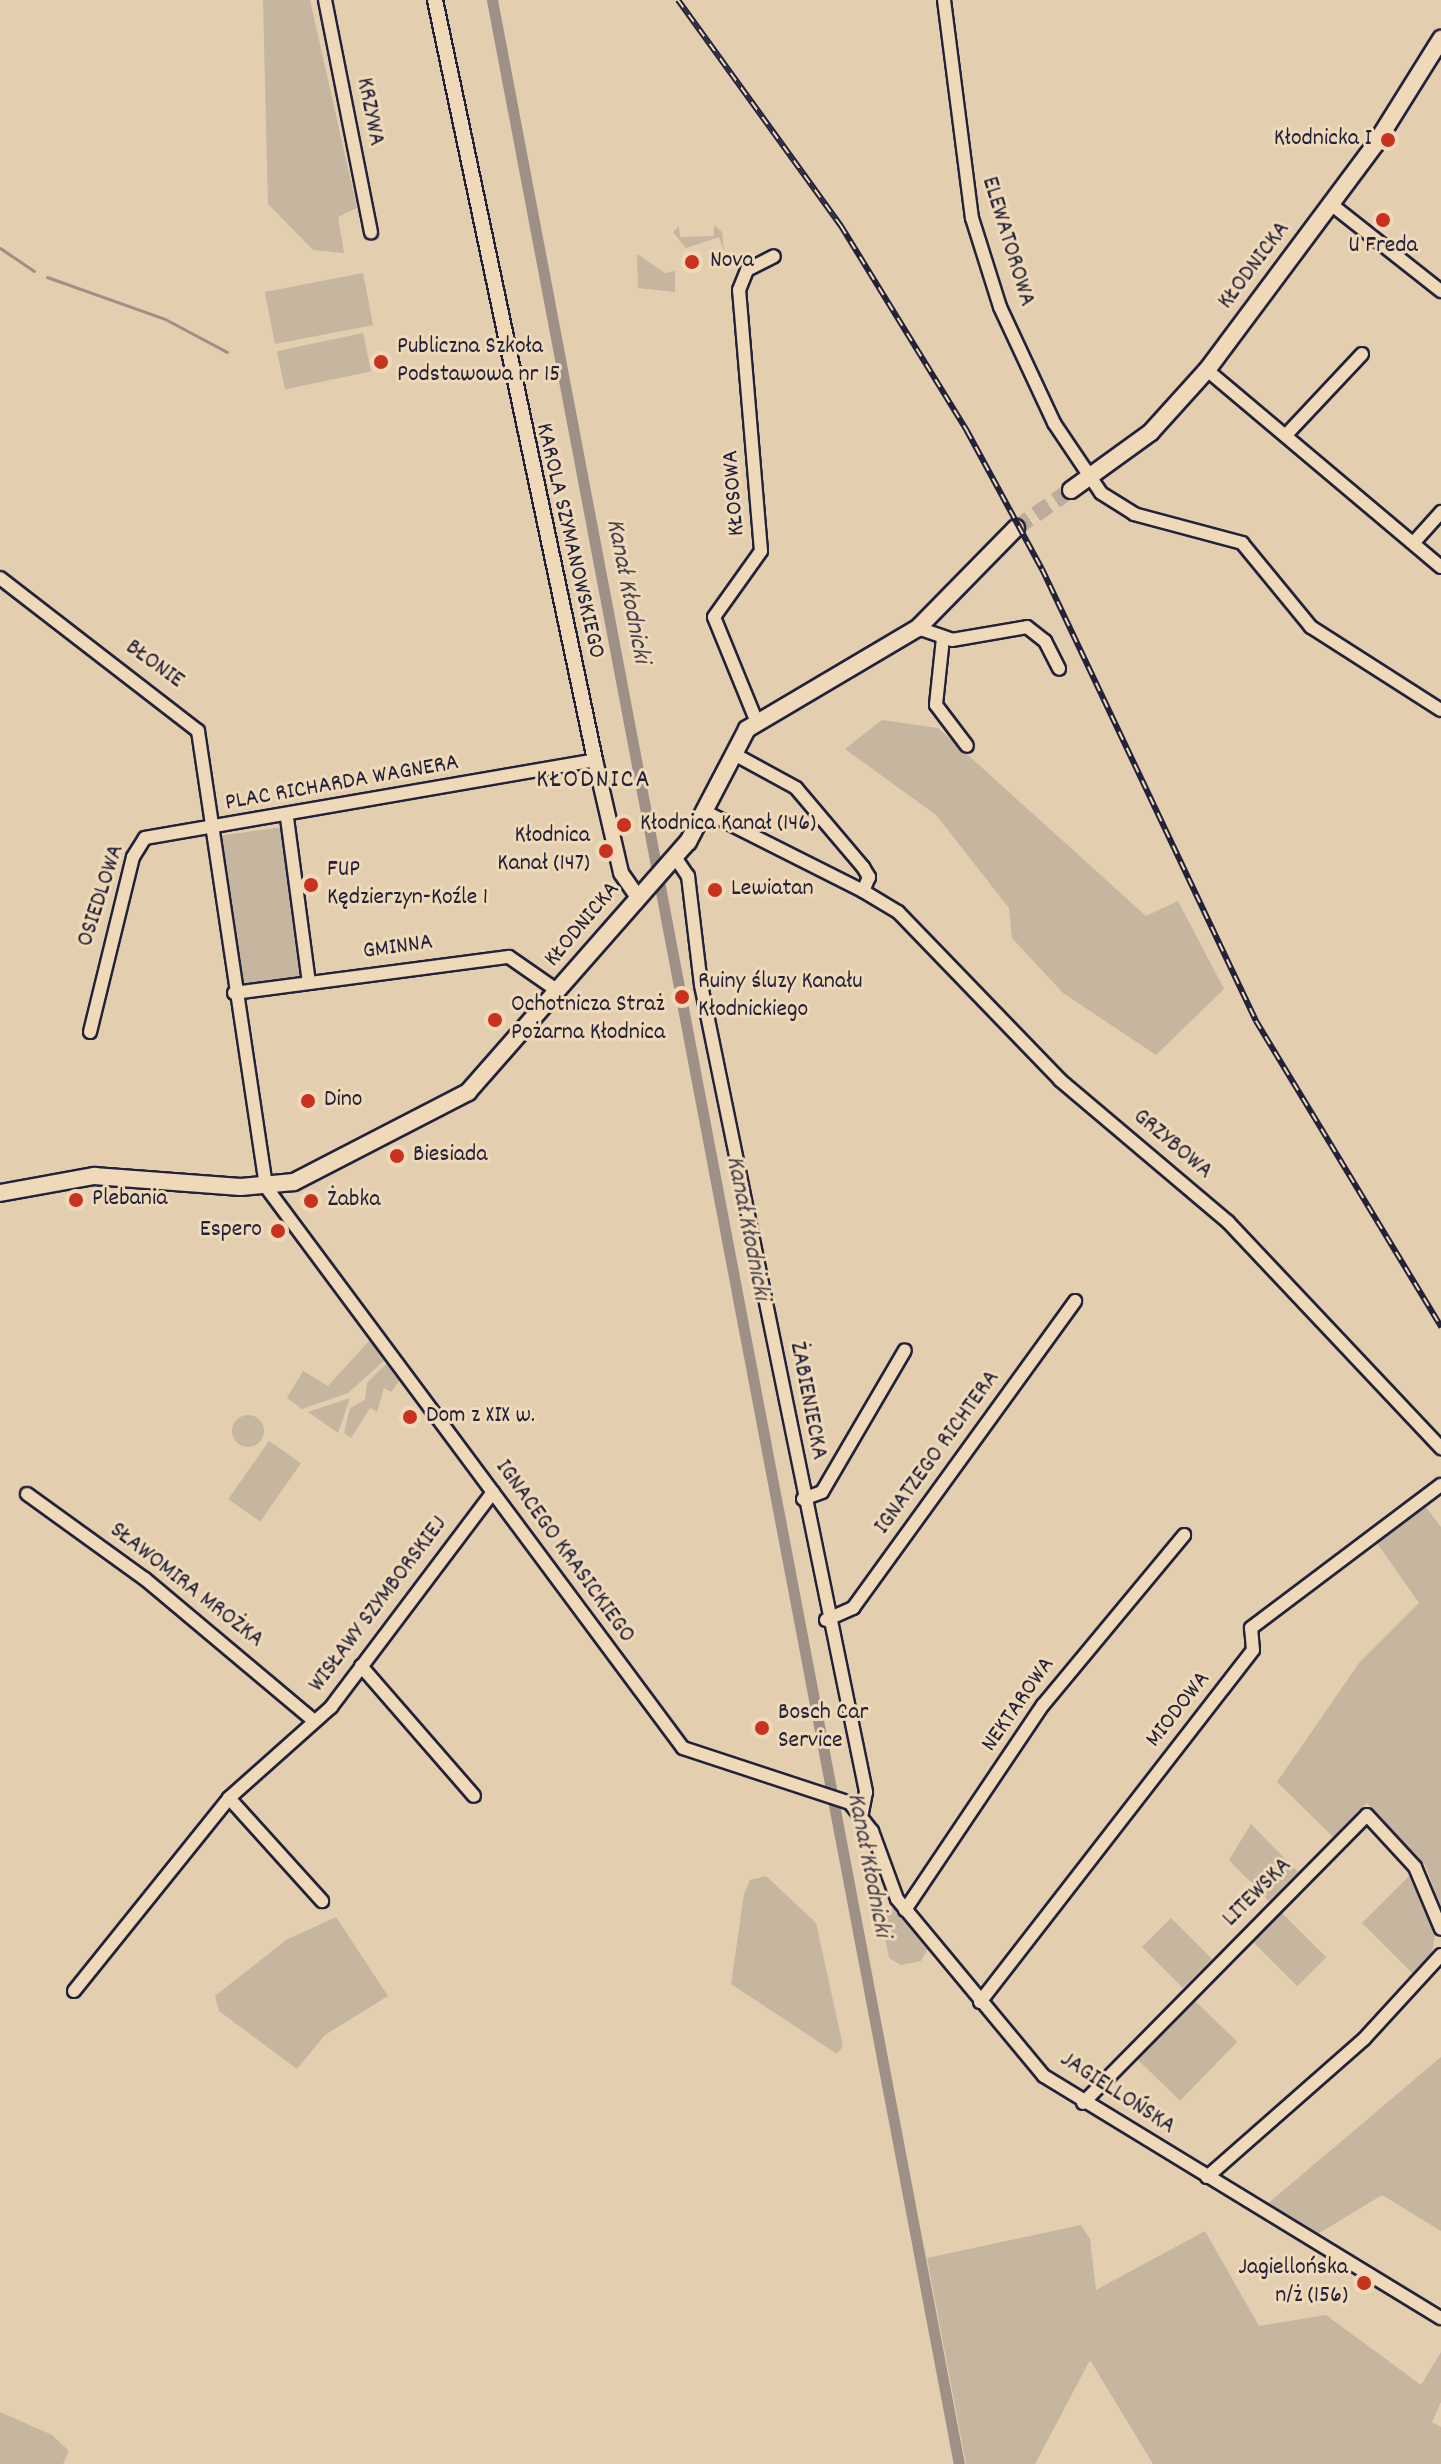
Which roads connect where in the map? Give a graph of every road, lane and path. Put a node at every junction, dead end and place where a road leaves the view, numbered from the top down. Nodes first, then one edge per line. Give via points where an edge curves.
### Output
1 (325, 0) edge
2 (435, 0) edge
3 (944, 0) edge
4 (1441, 39) edge
5 (1332, 205) junction
6 (371, 233) dead end
7 (774, 256) dead end
8 (1441, 291) edge
9 (1362, 354) dead end
10 (1207, 370) junction
11 (1286, 435) junction
12 (1091, 477) junction
13 (1071, 490) tunnel mouth
14 (1441, 512) edge
15 (1016, 528) tunnel mouth
16 (1416, 540) junction
17 (1441, 567) edge
18 (0, 578) edge
19 (918, 628) junction
20 (943, 638) junction
21 (1059, 669) dead end
22 (1441, 710) edge
23 (756, 720) junction
24 (967, 746) dead end
25 (734, 754) junction
26 (595, 760) junction
27 (706, 812) junction
28 (287, 818) junction
29 (211, 830) junction
30 (673, 860) junction
31 (863, 891) junction
32 (638, 897) junction
33 (309, 983) junction
34 (558, 991) junction
35 (234, 993) junction
36 (90, 1032) dead end
37 (266, 1187) junction
38 (0, 1193) edge
39 (1075, 1301) dead end
40 (905, 1350) dead end
41 (1441, 1448) edge
42 (1441, 1485) edge
43 (493, 1492) junction
44 (27, 1494) dead end
45 (803, 1499) junction
46 (1184, 1535) dead end
47 (826, 1620) junction
48 (361, 1666) junction
49 (313, 1720) junction
50 (474, 1796) dead end
51 (229, 1798) junction
52 (862, 1813) junction
53 (322, 1901) dead end
54 (905, 1910) junction
55 (1441, 1929) edge
56 (1441, 1955) edge
57 (74, 1991) dead end
58 (980, 2002) junction
59 (1083, 2103) junction
60 (1207, 2177) junction
61 (1441, 2318) edge

1 - 6 street, KRZYWA
2 - 26 street, KAROLA SZYMANOWSKIEGO
3 - 12 street, ELEWATOROWA via 972,218 1000,307 1047,409
4 - 5 main road, KŁODNICKA
5 - 8 street
5 - 10 main road, KŁODNICKA
7 - 23 street, KŁOSOWA via 747,270 739,290 761,551 714,617
9 - 11 street
10 - 11 street
10 - 12 main road, KŁODNICKA via 1151,432
11 - 16 street
12 - 13 main road, KŁODNICKA
12 - 22 street, ELEWATOROWA via 1134,514 1242,543 1311,627
14 - 16 street
15 - 19 main road, KŁODNICKA
16 - 17 street
18 - 29 street, BŁONIE via 183,713 198,731
19 - 20 street
19 - 23 main road, KŁODNICKA
20 - 21 street via 1027,627 1045,641
20 - 24 street via 936,705
23 - 25 main road, KŁODNICKA
25 - 27 main road, KŁODNICKA
25 - 31 street via 796,788 863,867 869,877
26 - 28 street, PLAC RICHARDA WAGNERA
26 - 32 street, KAROLA SZYMANOWSKIEGO via 621,873
27 - 30 main road, KŁODNICKA
27 - 31 street, GRZYBOWA
28 - 29 street, PLAC RICHARDA WAGNERA
28 - 33 street
29 - 35 street, PLAC RICHARDA WAGNERA
29 - 36 street, OSIEDLOWA via 145,838 133,857
30 - 32 main road, KŁODNICKA
30 - 45 street, ŻABIENIECKA via 688,876 701,985
31 - 41 street, GRZYBOWA via 898,912 1051,1071 1228,1222
32 - 34 main road, KŁODNICKA
33 - 34 street, GMINNA via 509,957
33 - 35 street, GMINNA
34 - 37 main road, KŁODNICKA via 468,1092 327,1168
35 - 37 street
37 - 38 main road, KŁODNICKA via 94,1176
37 - 43 street, IGNACEGO KRASICKIEGO
39 - 47 street, IGNATZEGO RICHTERA via 853,1608
40 - 45 street via 822,1492
42 - 58 street, MIODOWA via 1251,1628 1253,1650
43 - 48 street, WISŁAWY SZYMBORSKIEJ
43 - 52 street, IGNACEGO KRASICKIEGO via 683,1748 701,1759 810,1785
44 - 49 street, SŁAWOMIRA MROŻKA via 145,1579
45 - 47 street, ŻABIENIECKA
46 - 54 street, NEKTAROWA via 1043,1705
47 - 52 street, ŻABIENIECKA via 866,1792
48 - 49 street, WISŁAWY SZYMBORSKIEJ
48 - 50 street
49 - 51 street, WISŁAWY SZYMBORSKIEJ
51 - 53 street
51 - 57 street, WISŁAWY SZYMBORSKIEJ
52 - 54 street, JAGIELLOŃSKA
54 - 58 street, JAGIELLOŃSKA
55 - 59 street, LITEWSKA via 1415,1867 1367,1815
56 - 60 street via 1364,2039
58 - 59 street, JAGIELLOŃSKA via 1044,2076
59 - 60 street, JAGIELLOŃSKA
60 - 61 street, JAGIELLOŃSKA

